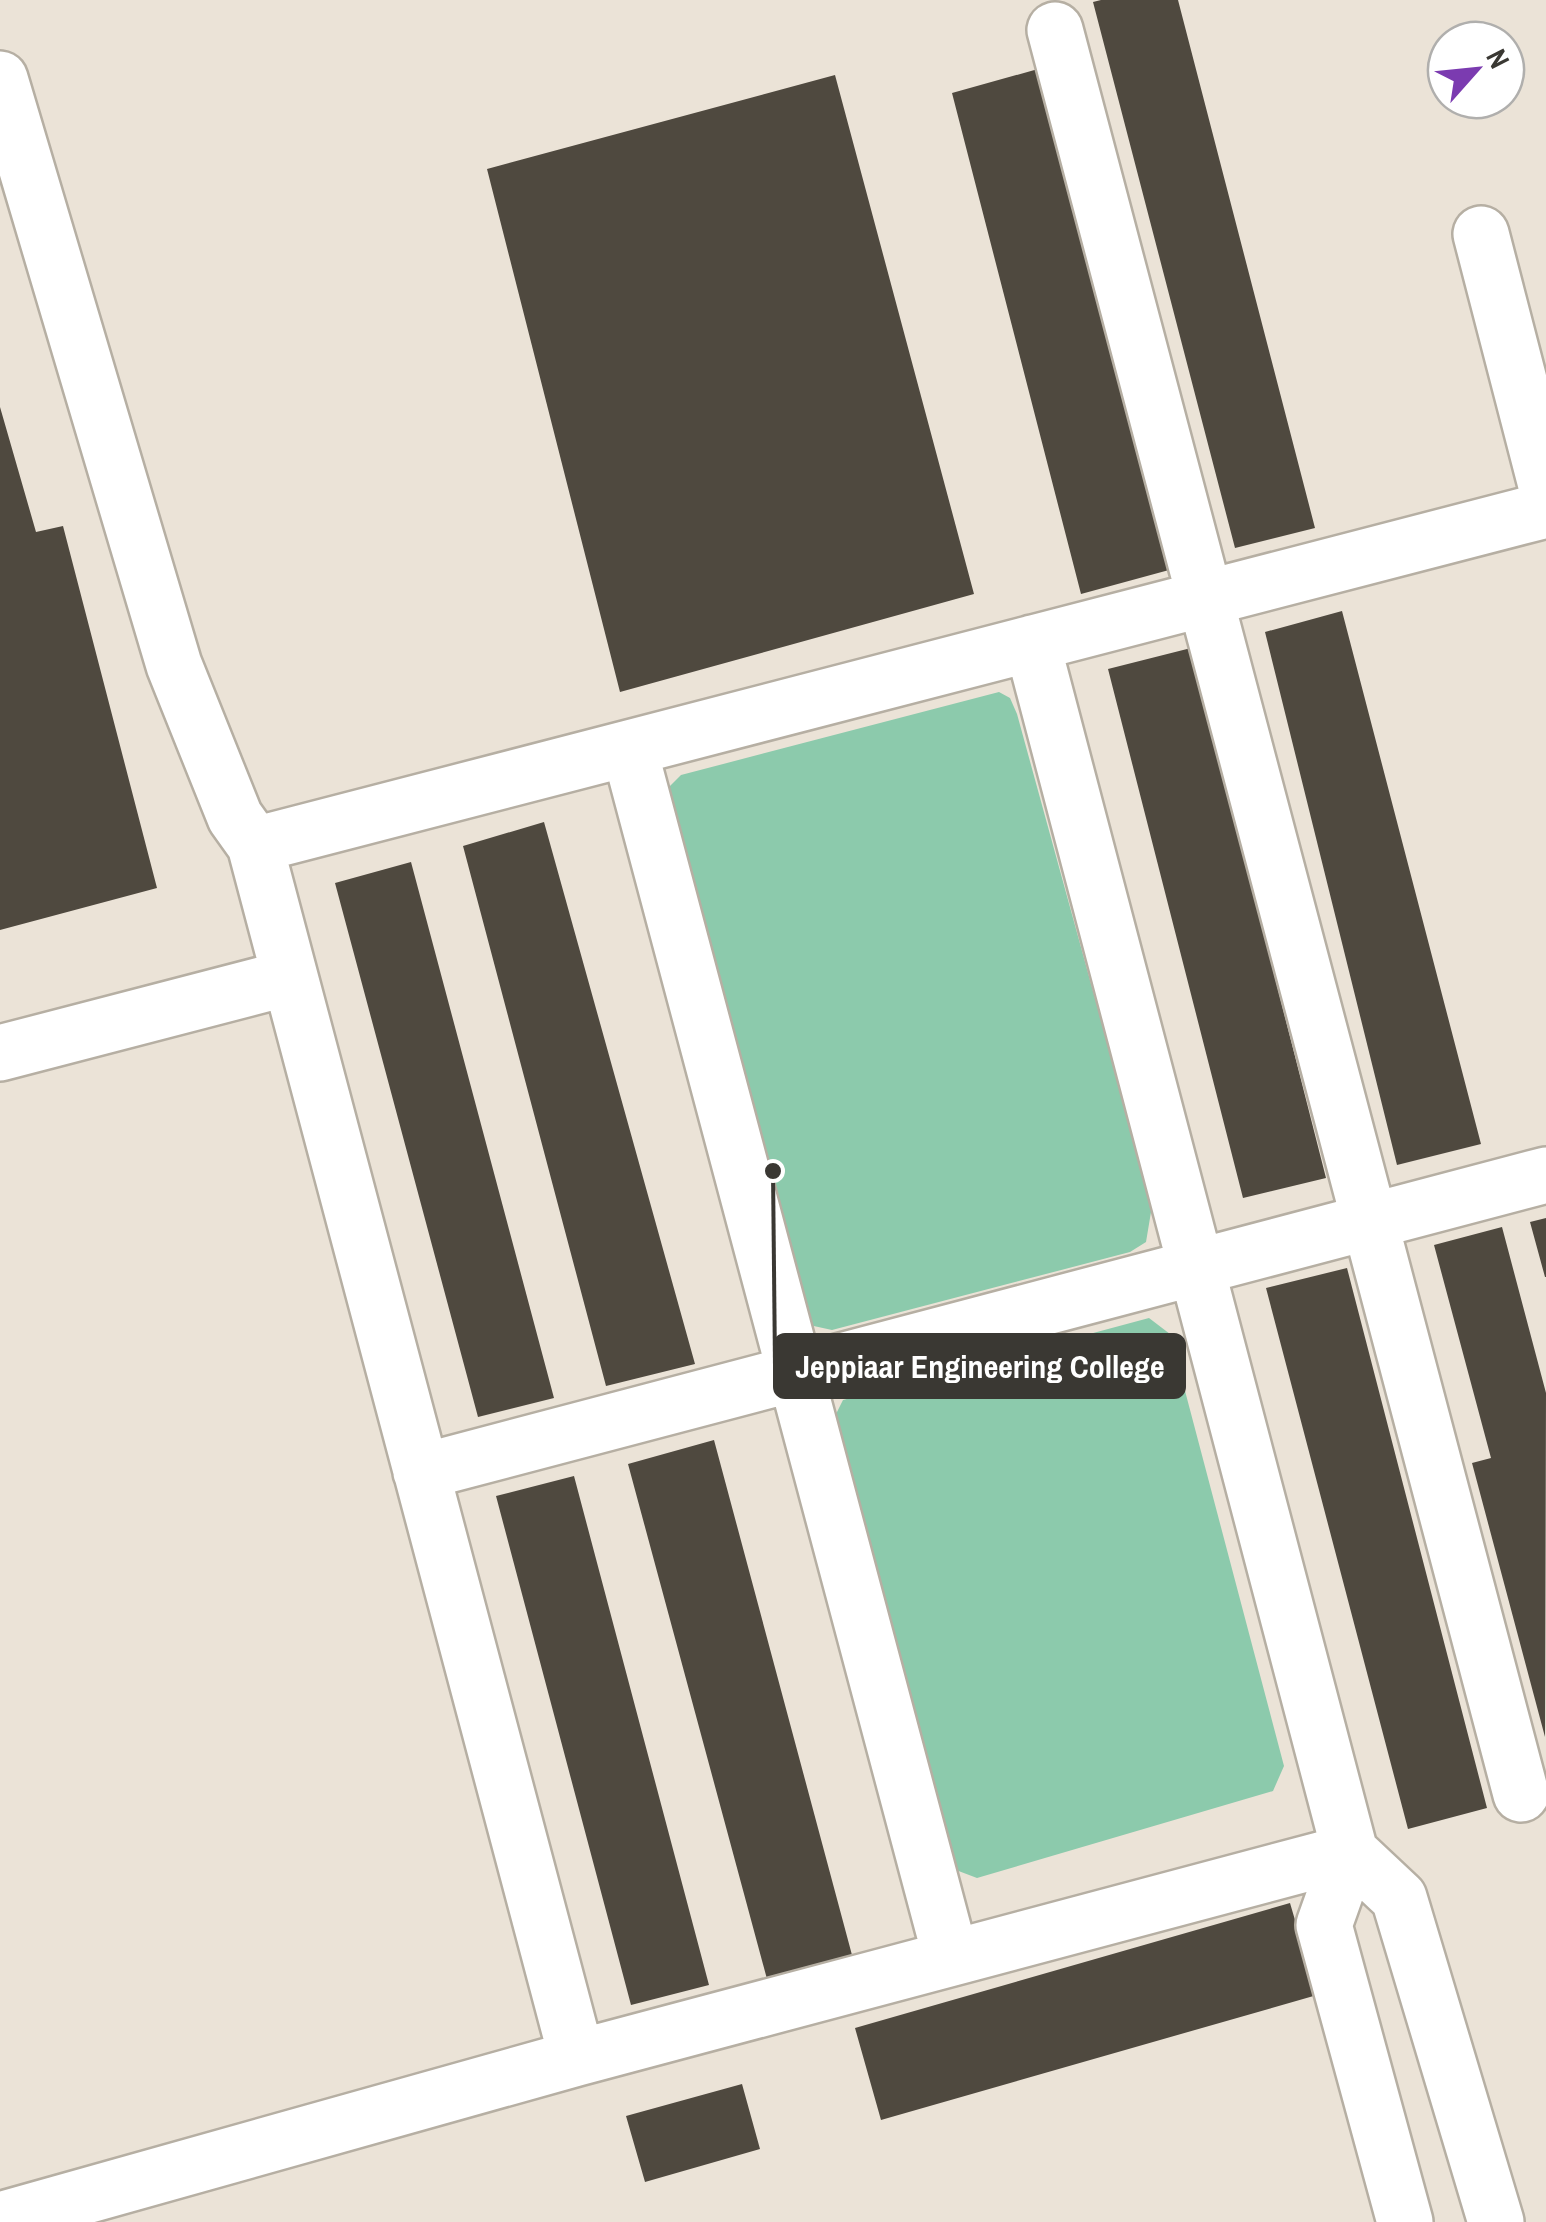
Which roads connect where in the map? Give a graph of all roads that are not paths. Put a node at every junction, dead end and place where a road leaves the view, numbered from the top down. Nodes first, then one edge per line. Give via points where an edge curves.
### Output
1 (1055, 30) dead end
2 (0, 79) edge
3 (1481, 234) dead end
4 (1546, 485) edge
5 (1546, 510) edge
6 (1204, 598) junction
7 (1032, 643) junction
8 (628, 748) junction
9 (255, 845) junction
10 (288, 978) junction
11 (0, 1054) edge
12 (1546, 1174) edge
13 (1368, 1221) junction
14 (1196, 1265) junction
15 (794, 1373) junction
16 (421, 1472) junction
17 (1520, 1794) dead end
18 (1350, 1852) junction
19 (951, 1958) junction
20 (576, 2058) junction
21 (0, 2220) edge
22 (1404, 2222) edge
23 (1496, 2222) edge

1 - 6 lane
2 - 9 lane via 174,666 236,817
3 - 4 lane
5 - 6 lane
6 - 7 lane
6 - 13 lane
7 - 8 lane
7 - 14 lane
8 - 9 lane
8 - 15 lane
9 - 10 lane
10 - 11 lane
10 - 16 lane
12 - 13 lane
13 - 14 lane
13 - 17 lane
14 - 15 lane
14 - 18 lane
15 - 16 lane
15 - 19 lane
16 - 20 lane
18 - 19 lane
18 - 22 lane via 1324,1925
18 - 23 lane via 1399,1898
19 - 20 lane
20 - 21 lane

